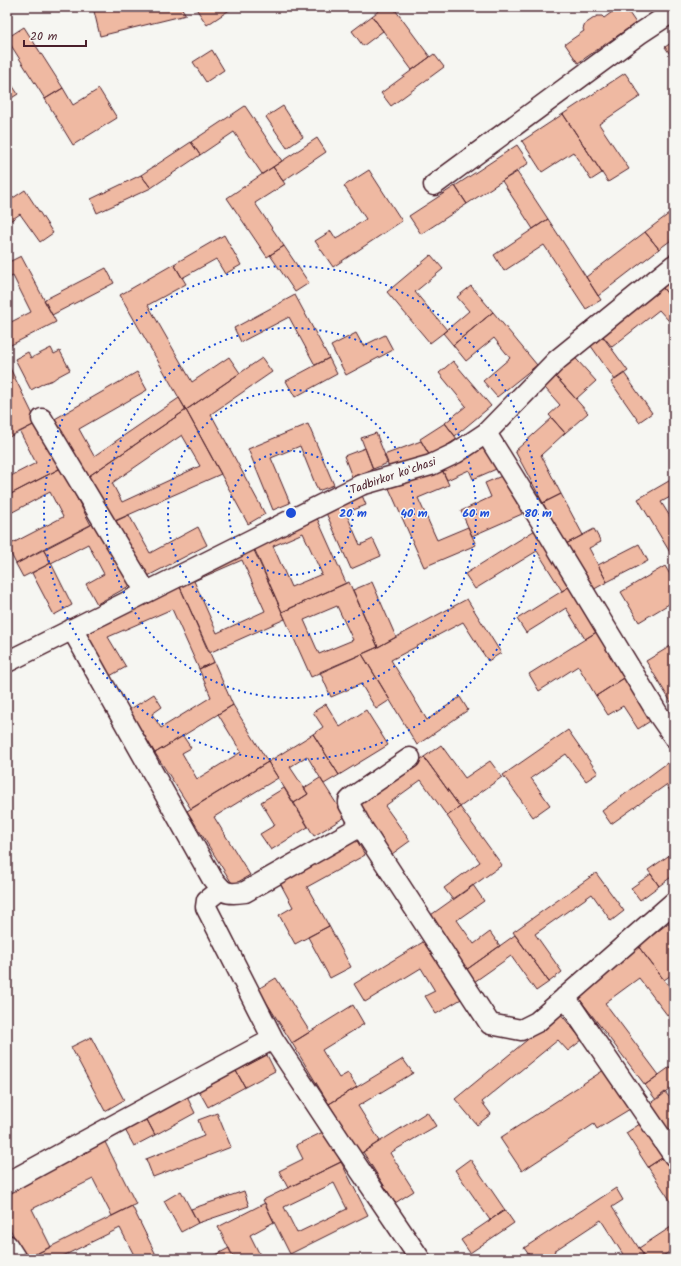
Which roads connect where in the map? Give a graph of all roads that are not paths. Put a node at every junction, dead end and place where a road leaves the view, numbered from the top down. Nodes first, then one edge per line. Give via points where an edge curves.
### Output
1 (674, 11) edge
2 (434, 185) dead end
3 (674, 265) edge
4 (42, 419) dead end
5 (486, 434) junction
6 (146, 592) junction
7 (72, 629) junction
8 (7, 662) edge
9 (674, 737) edge
10 (410, 758) dead end
11 (361, 826) junction
12 (221, 889) junction
13 (674, 902) edge
14 (565, 997) junction
15 (273, 1039) junction
16 (674, 1156) edge
17 (7, 1183) edge
18 (7, 1245) edge
19 (16, 1259) edge
20 (420, 1259) edge

1 - 2 street
3 - 5 street, Tadbirkor koʻchasi via 557,360
4 - 6 street
5 - 6 street, Tadbirkor koʻchasi via 431,465 361,484
5 - 9 street
6 - 7 street, Tadbirkor koʻchasi
7 - 8 street, Tadbirkor koʻchasi
7 - 12 street via 212,878
10 - 11 street via 352,796 349,804
11 - 12 street via 244,892 231,894
11 - 14 street via 490,1024 521,1030 537,1022
12 - 15 street via 207,900 206,907
13 - 14 street
14 - 16 street
15 - 17 street
15 - 20 street
18 - 19 street

